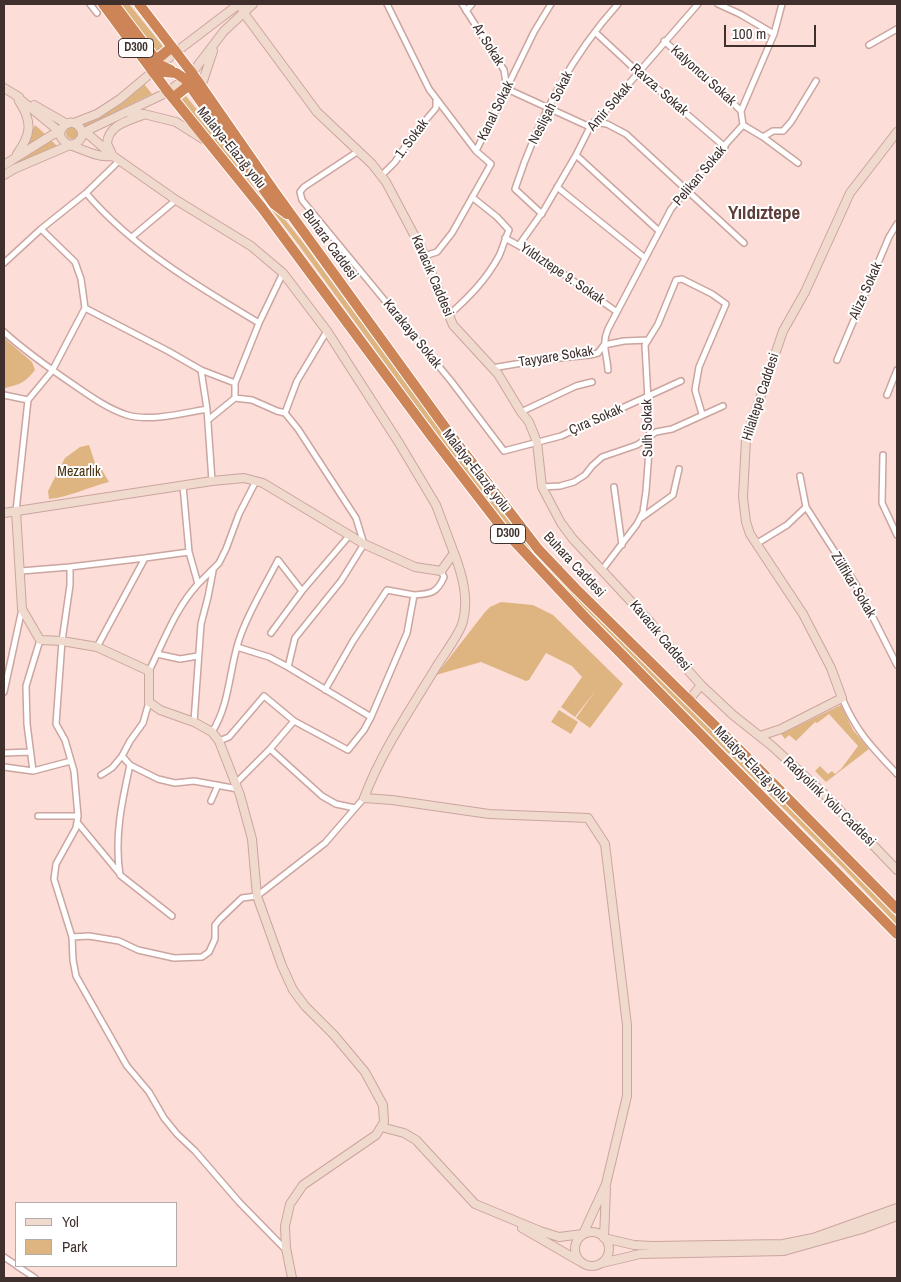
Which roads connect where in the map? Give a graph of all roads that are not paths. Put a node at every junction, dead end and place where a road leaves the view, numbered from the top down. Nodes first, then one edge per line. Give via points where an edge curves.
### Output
1 (90, 4) edge
2 (103, 4) edge
3 (114, 4) edge
4 (139, 4) edge
5 (253, 4) edge
6 (387, 4) edge
7 (462, 4) edge
8 (472, 4) edge
9 (551, 4) edge
10 (618, 4) edge
11 (698, 4) edge
12 (718, 4) edge
13 (782, 4) edge
14 (241, 7) edge
15 (466, 11) junction
16 (97, 13) dead end
17 (897, 29) edge
18 (595, 32) junction
19 (774, 34) junction
20 (217, 40) junction
21 (664, 42) junction
22 (869, 45) dead end
23 (174, 49) junction
24 (157, 65) junction
25 (639, 73) junction
26 (189, 79) junction
27 (816, 81) dead end
28 (201, 87) junction
29 (4, 88) edge
30 (507, 89) junction
31 (15, 95) junction
32 (171, 95) junction
33 (436, 100) junction
34 (548, 108) junction
35 (126, 112) junction
36 (741, 112) junction
37 (144, 114) junction
38 (594, 122) junction
39 (70, 123) junction
40 (743, 125) junction
41 (590, 127) junction
42 (60, 132) junction
43 (897, 132) edge
44 (82, 133) junction
45 (763, 137) junction
46 (210, 144) junction
47 (70, 145) junction
48 (725, 147) junction
49 (476, 151) junction
50 (358, 152) junction
51 (576, 156) junction
52 (116, 158) junction
53 (798, 163) dead end
54 (6, 164) edge
55 (4, 175) edge
56 (382, 175) junction
57 (557, 187) junction
58 (687, 189) junction
59 (86, 193) junction
60 (472, 197) junction
61 (176, 200) junction
62 (542, 214) junction
63 (296, 220) junction
64 (897, 224) edge
65 (41, 229) junction
66 (659, 231) junction
67 (132, 237) junction
68 (505, 238) junction
69 (744, 243) dead end
70 (519, 245) junction
71 (424, 256) junction
72 (645, 258) junction
73 (4, 263) edge
74 (283, 273) junction
75 (85, 308) junction
76 (617, 312) junction
77 (449, 315) junction
78 (259, 322) junction
79 (327, 331) junction
80 (4, 332) edge
81 (648, 340) junction
82 (604, 346) junction
83 (837, 360) dead end
84 (492, 368) junction
85 (52, 370) junction
86 (201, 370) junction
87 (608, 370) dead end
88 (897, 370) edge
89 (681, 380) dead end
90 (592, 382) dead end
91 (235, 383) junction
92 (4, 395) edge
93 (887, 395) dead end
94 (648, 396) junction
95 (234, 398) junction
96 (28, 400) junction
97 (723, 406) dead end
98 (207, 409) junction
99 (521, 412) junction
100 (285, 413) junction
101 (702, 414) junction
102 (208, 420) junction
103 (650, 437) junction
104 (537, 442) junction
105 (883, 455) dead end
106 (679, 468) dead end
107 (800, 476) dead end
108 (212, 481) junction
109 (256, 481) junction
110 (183, 486) junction
111 (542, 487) junction
112 (614, 487) dead end
113 (806, 507) junction
114 (16, 511) junction
115 (5, 513) edge
116 (641, 518) junction
117 (4, 521) edge
118 (897, 535) edge
119 (349, 536) junction
120 (364, 544) junction
121 (756, 544) junction
122 (622, 545) junction
123 (189, 552) junction
124 (454, 553) junction
125 (145, 558) junction
126 (70, 567) junction
127 (213, 570) junction
128 (602, 570) junction
129 (20, 571) junction
130 (440, 571) junction
131 (198, 584) junction
132 (302, 591) junction
133 (414, 595) junction
134 (22, 609) junction
135 (272, 633) dead end
136 (40, 640) junction
137 (62, 641) junction
138 (97, 647) junction
139 (237, 647) junction
140 (157, 654) junction
141 (198, 656) junction
142 (897, 665) edge
143 (288, 667) junction
144 (149, 671) junction
145 (701, 686) junction
146 (325, 690) junction
147 (4, 692) edge
148 (842, 698) junction
149 (690, 700) junction
150 (149, 702) junction
151 (371, 717) junction
152 (294, 721) junction
153 (194, 722) junction
154 (212, 732) junction
155 (760, 736) junction
156 (219, 741) junction
157 (270, 749) junction
158 (30, 752) junction
159 (4, 753) edge
160 (122, 756) junction
161 (71, 761) junction
162 (130, 765) junction
163 (4, 767) edge
164 (33, 771) junction
165 (897, 774) edge
166 (101, 775) dead end
167 (218, 785) junction
168 (237, 786) junction
169 (364, 798) junction
170 (212, 801) dead end
171 (355, 808) junction
172 (38, 816) dead end
173 (78, 819) junction
174 (897, 870) edge
175 (120, 875) junction
176 (257, 896) junction
177 (897, 909) edge
178 (172, 916) dead end
179 (897, 934) edge
180 (72, 937) junction
181 (381, 1127) junction
182 (606, 1184) junction
183 (897, 1208) edge
184 (495, 1212) junction
185 (897, 1216) edge
186 (583, 1234) junction
187 (604, 1238) junction
188 (286, 1250) junction
189 (4, 1256) edge
190 (602, 1262) junction
191 (582, 1263) junction
192 (15, 1264) edge
193 (20, 1267) edge
194 (35, 1278) edge
195 (292, 1278) edge

1 - 16 street
2 - 24 highway, Malatya-Elazığ yolu / D300
3 - 24 highway
4 - 23 highway, Buhara Caddesi / D300
5 - 14 street
6 - 33 street
7 - 15 street, Ar Sokak
8 - 15 street
9 - 30 street, Kanal Sokak
10 - 18 street, Neslişah Sokak
11 - 21 street, Amir Sokak
12 - 19 street
13 - 19 street
14 - 20 street
14 - 23 street
14 - 50 street, Kavacık Caddesi via 317,112
15 - 30 street, Ar Sokak via 504,70
17 - 22 street
18 - 25 street, Ravza. Sokak
18 - 34 street, Neslişah Sokak
19 - 36 street
20 - 26 street
20 - 28 street
21 - 25 street, Amir Sokak
21 - 36 street, Kalyoncu Sokak via 713,83
23 - 24 highway
23 - 26 highway, Buhara Caddesi / D300
24 - 26 highway
24 - 32 highway, Malatya-Elazığ yolu / D300
24 - 39 street via 120,99 97,114
25 - 38 street, Amir Sokak
25 - 48 street, Ravza. Sokak
26 - 28 highway, Buhara Caddesi / D300
26 - 32 highway
26 - 63 highway via 274,204
27 - 45 street via 783,131
28 - 63 highway, Buhara Caddesi / D300
29 - 31 street
30 - 34 street
30 - 49 street, Kanal Sokak
31 - 39 street
31 - 42 street
31 - 54 street via 24,108 29,132 18,153
32 - 35 street
32 - 46 highway, Malatya-Elazığ yolu / D300
33 - 49 street
33 - 56 street, 1. Sokak via 436,108
34 - 41 street
34 - 62 street, Neslişah Sokak via 515,188
35 - 37 street
35 - 44 street
36 - 40 street
37 - 46 street via 176,122
37 - 52 street via 111,131 107,144
38 - 41 street, Amir Sokak
38 - 58 street via 607,124 626,134
39 - 42 street
39 - 44 street via 80,127
40 - 45 street
40 - 48 street, Pelikan Sokak
41 - 51 street, Amir Sokak
42 - 47 street via 62,139
42 - 54 street
43 - 121 street, Hilaltepe Caddesi via 845,202 805,292 784,330 748,430 744,450 743,497 746,522
44 - 47 street via 78,143
44 - 52 street via 89,135
45 - 53 street
46 - 179 highway, Malatya-Elazığ yolu / D300 via 524,553
47 - 52 street
47 - 55 street
48 - 58 street, Pelikan Sokak
49 - 60 street, Kanal Sokak via 491,164
50 - 56 street, Kavacık Caddesi
50 - 104 street, Karakaya Sokak via 304,187 300,192 302,200 451,380 504,451
51 - 57 street, Amir Sokak
51 - 66 street
52 - 59 street
52 - 61 street
56 - 71 street, Kavacık Caddesi
57 - 62 street, Amir Sokak
57 - 72 street
58 - 66 street, Pelikan Sokak
58 - 69 street
59 - 65 street
59 - 67 street
60 - 68 street via 509,230
60 - 71 street, Kanal Sokak via 437,252
61 - 67 street
61 - 74 street via 251,246
62 - 70 street, Amir Sokak
63 - 149 highway, Buhara Caddesi / D300 via 447,430 538,548
64 - 83 street, Alize Sokak
65 - 73 street
65 - 75 street via 75,262
66 - 72 street, Pelikan Sokak
67 - 78 street via 178,273
68 - 70 street, Yıldıztepe 9. Sokak
68 - 77 street via 500,254 486,276
70 - 76 street, Yıldıztepe 9. Sokak
71 - 77 street, Kavacık Caddesi
72 - 76 street, Pelikan Sokak
74 - 78 street
74 - 79 street
75 - 85 street
75 - 86 street
76 - 82 street, Pelikan Sokak via 604,338
77 - 84 street, Kavacık Caddesi via 457,329
78 - 91 street
79 - 100 street via 298,381
79 - 124 street via 436,505
80 - 85 street
81 - 82 street, Tayyare Sokak
81 - 94 street, Sulh Sokak via 645,345
81 - 101 street, Sulh Sokak via 676,280 682,279 726,304 699,367 695,390
82 - 84 street, Tayyare Sokak via 598,353 590,355
82 - 87 street
84 - 99 street, Kavacık Caddesi
85 - 96 street
85 - 98 street via 99,402 128,416 148,418
86 - 91 street
86 - 98 street
88 - 93 street
89 - 94 street, Çıra Sokak
90 - 99 street via 576,386
91 - 95 street
92 - 96 street
94 - 103 street, Sulh Sokak
94 - 104 street, Çıra Sokak via 561,436
95 - 100 street via 252,400
95 - 102 street
96 - 114 street
97 - 101 street
98 - 102 street
99 - 104 street, Kavacık Caddesi
100 - 120 street via 356,518
101 - 103 street
102 - 108 street
103 - 111 street via 602,457 585,475 569,485
103 - 116 street, Sulh Sokak
104 - 111 street, Kavacık Caddesi
105 - 118 street via 882,503
106 - 116 street via 673,495
107 - 113 street, Zülfikar Sokak
108 - 109 street via 244,478
108 - 110 street
109 - 119 street via 288,497
109 - 127 street via 226,549
110 - 114 street
110 - 123 street
111 - 128 street, Kavacık Caddesi via 561,523
112 - 122 street
113 - 121 street via 787,525
113 - 142 street, Zülfikar Sokak via 858,588
114 - 115 street
114 - 129 street
115 - 117 street
116 - 122 street, Sulh Sokak
119 - 120 street
119 - 132 street
120 - 130 street via 415,567
120 - 143 street via 341,581 295,638
121 - 148 street, Hilaltepe Caddesi via 803,614 831,668
122 - 128 street, Sulh Sokak
123 - 125 street
123 - 131 street
124 - 130 street
124 - 169 street via 463,576 463,622 402,721
125 - 126 street
125 - 138 street
126 - 129 street
126 - 137 street
127 - 131 street
127 - 141 street via 201,624
128 - 145 street, Kavacık Caddesi via 660,634
129 - 134 street
130 - 133 street via 444,577 439,588 430,594
131 - 140 street via 173,619
132 - 135 street
132 - 139 street via 278,560
133 - 146 street via 387,590
133 - 151 street via 407,633
134 - 136 street
134 - 147 street
136 - 137 street
136 - 158 street via 26,686
137 - 138 street
137 - 161 street via 56,724
138 - 144 street
139 - 143 street
139 - 154 street via 226,698
140 - 141 street via 180,659
140 - 144 street
141 - 153 street
143 - 146 street
144 - 150 street
145 - 149 street
145 - 155 street, Kavacık Caddesi
146 - 151 street
148 - 155 street via 781,730
148 - 165 street via 862,736
149 - 177 highway, Buhara Caddesi / D300
150 - 153 street via 160,710
150 - 160 street via 143,723
151 - 152 street via 348,750
152 - 156 street via 264,696 229,737
152 - 157 street
153 - 154 street
154 - 156 street
155 - 174 street, Radyolink Yolu Caddesi via 824,794
156 - 168 street
157 - 168 street
157 - 171 street via 322,796 336,804
158 - 159 street
158 - 164 street
160 - 162 street
160 - 166 street
161 - 164 street
161 - 173 street
162 - 167 street via 174,783 194,781
162 - 175 street via 118,834
163 - 164 street
167 - 168 street
167 - 170 street
168 - 176 street via 252,839
169 - 171 street
169 - 182 street via 489,814 588,818 605,844 627,1025 628,1096
171 - 176 street via 325,843
172 - 173 street
173 - 175 street
173 - 180 street via 56,864 54,879
175 - 178 street
176 - 180 street via 242,898 220,919 215,925 209,952 202,957 174,958 138,950 118,941
176 - 181 street via 293,990 365,1072 382,1105 384,1122
180 - 188 street via 76,976 127,1066 150,1092 177,1134
181 - 184 street via 416,1140 475,1204
181 - 188 street via 376,1135 303,1185 290,1204 285,1226
182 - 186 street
182 - 187 street
183 - 187 street via 813,1238 783,1244 652,1246
184 - 186 street via 559,1237
184 - 191 street
185 - 190 street via 784,1251 640,1254
186 - 187 street via 594,1233
186 - 191 street via 575,1248
187 - 190 street via 608,1254
188 - 195 street
189 - 192 street
190 - 191 street via 592,1266
193 - 194 street

